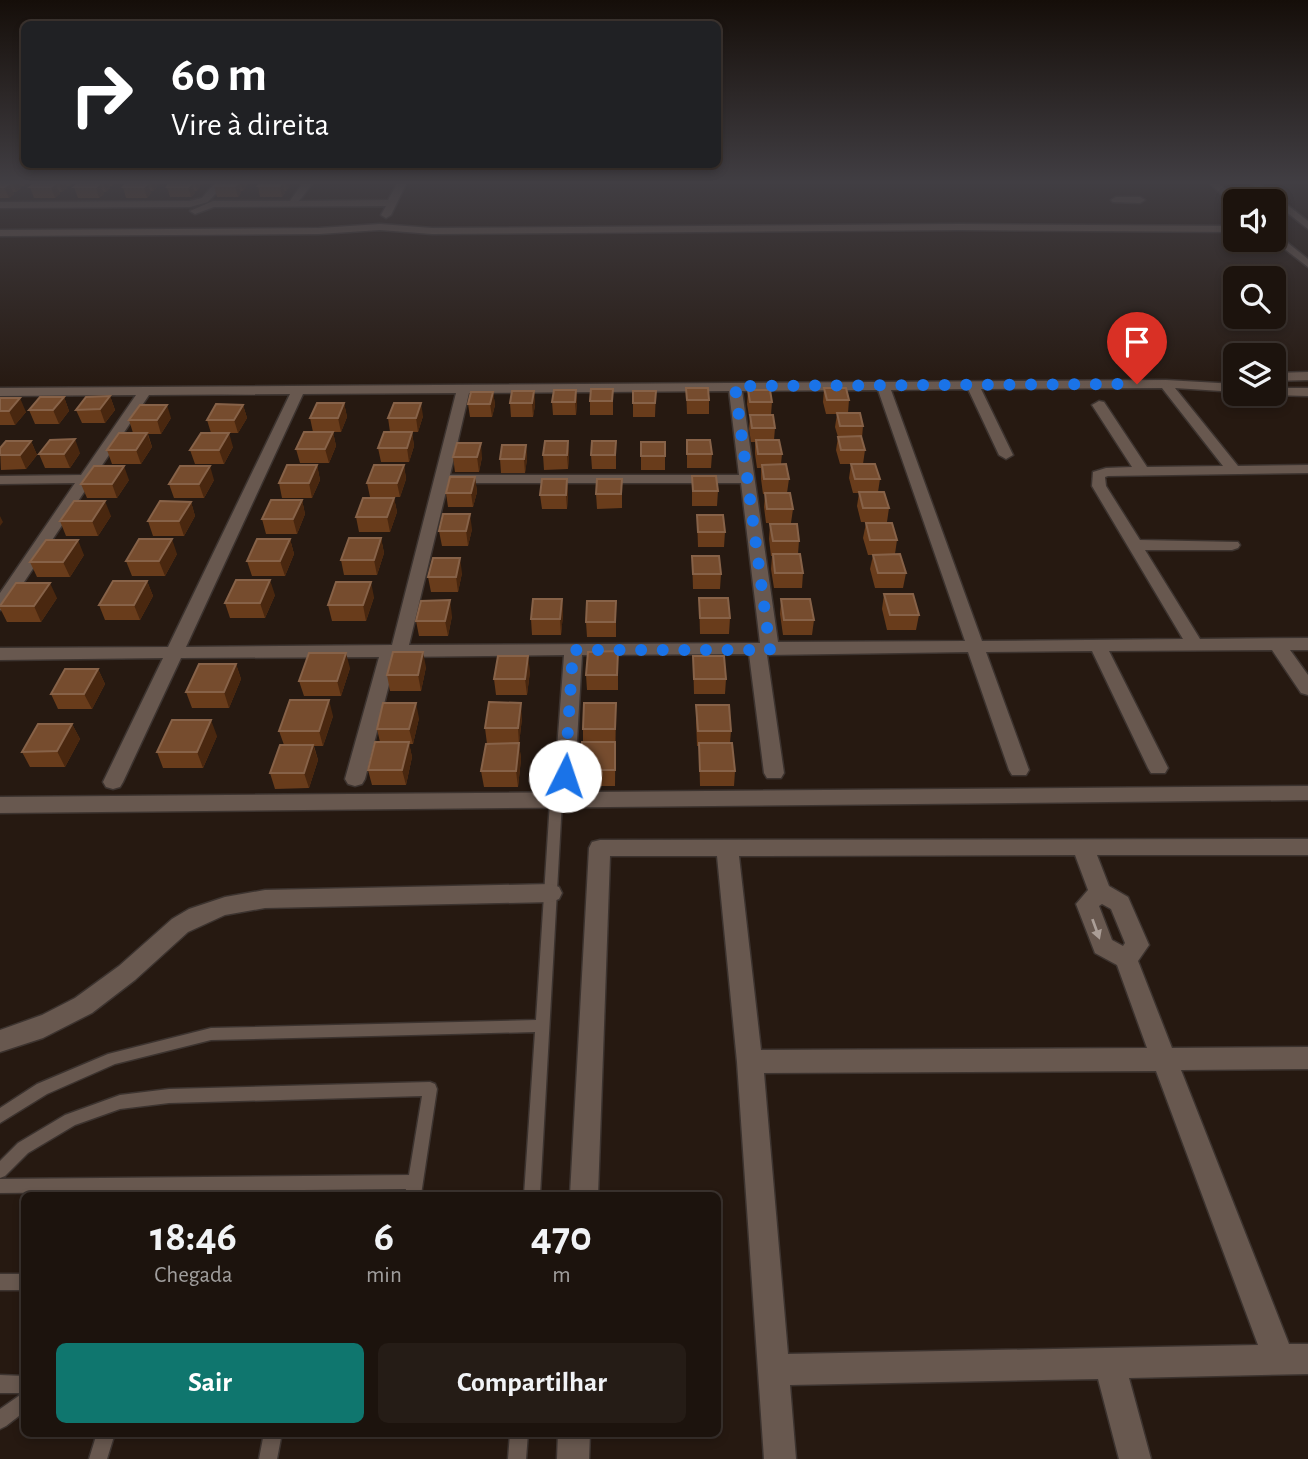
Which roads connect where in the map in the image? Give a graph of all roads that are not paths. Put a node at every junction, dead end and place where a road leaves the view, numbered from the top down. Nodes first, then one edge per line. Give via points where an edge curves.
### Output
1 (1294, 252) edge
2 (1308, 264) edge
3 (1308, 376) edge
4 (1286, 377) edge
5 (1223, 381) edge
6 (1165, 384) junction
7 (1198, 384) junction
8 (883, 385) junction
9 (972, 385) junction
10 (735, 386) junction
11 (1223, 387) edge
12 (464, 388) junction
13 (299, 389) junction
14 (145, 391) junction
15 (0, 392) edge
16 (1286, 392) edge
17 (1308, 392) edge
18 (1099, 405) dead end
19 (1006, 455) dead end
20 (1233, 469) junction
21 (1308, 469) edge
22 (1142, 471) junction
23 (441, 479) junction
24 (748, 479) junction
25 (0, 480) edge
26 (85, 480) junction
27 (1136, 545) junction
28 (1232, 545) dead end
29 (0, 605) edge
30 (1277, 644) junction
31 (1308, 644) edge
32 (1195, 645) junction
33 (974, 646) junction
34 (1098, 646) junction
35 (573, 650) junction
36 (764, 650) junction
37 (394, 651) junction
38 (176, 653) junction
39 (0, 654) edge
40 (1308, 689) edge
41 (1158, 768) dead end
42 (1019, 770) dead end
43 (774, 774) dead end
44 (565, 776) dead end
45 (355, 779) dead end
46 (113, 782) dead end
47 (1308, 793) edge
48 (556, 801) junction
49 (0, 805) edge
50 (1308, 847) edge
51 (727, 848) junction
52 (1083, 848) junction
53 (1100, 892) junction
54 (551, 893) junction
55 (1126, 958) junction
56 (541, 1026) junction
57 (0, 1041) edge
58 (1308, 1058) edge
59 (1164, 1059) junction
60 (750, 1062) junction
61 (0, 1116) edge
62 (0, 1171) edge
63 (0, 1186) edge
64 (414, 1189) edge
65 (532, 1192) edge
66 (584, 1192) edge
67 (0, 1282) edge
68 (21, 1282) edge
69 (1293, 1359) edge
70 (1109, 1363) junction
71 (773, 1370) junction
72 (0, 1384) edge
73 (21, 1384) edge
74 (21, 1403) edge
75 (0, 1420) edge
76 (105, 1437) edge
77 (272, 1437) edge
78 (519, 1437) edge
79 (574, 1437) edge
80 (98, 1459) edge
81 (268, 1459) edge
82 (517, 1459) edge
83 (573, 1459) edge
84 (780, 1459) edge
85 (1135, 1459) edge

1 - 2 street
3 - 4 street
5 - 7 street
6 - 7 street
6 - 9 street
6 - 20 street
7 - 11 street
8 - 9 street
8 - 10 street
8 - 33 street
9 - 19 street
10 - 12 street
10 - 24 street
12 - 13 street
12 - 23 street
13 - 14 street
13 - 38 street
14 - 15 street
14 - 26 street
16 - 17 street
18 - 22 street
20 - 21 street
20 - 22 street
22 - 27 street via 1106,471 1096,479
23 - 24 street
23 - 37 street
24 - 36 street
25 - 26 street
26 - 29 street
27 - 28 street
27 - 32 street
30 - 31 street
30 - 32 street
30 - 40 street
32 - 34 street
33 - 34 street
33 - 36 street
33 - 42 street
34 - 41 street
35 - 36 street
35 - 37 street
35 - 44 street
36 - 43 street
37 - 38 street
37 - 45 street
38 - 39 street
38 - 46 street
47 - 48 street
48 - 49 street
48 - 54 lane
50 - 52 street
51 - 52 street
51 - 60 street
51 - 66 street via 600,848
52 - 53 street
53 - 55 street via 1120,903 1137,945
53 -> 55 street via 1087,904 1102,946
54 - 56 lane
54 - 57 street via 265,899 225,904 185,921 86,1004
55 - 59 street
56 - 61 lane via 211,1034 113,1058 43,1089
56 - 65 lane
58 - 59 street
59 - 60 street
59 - 69 street
60 - 71 street
62 - 64 lane via 23,1148 70,1120 120,1102 169,1096 430,1089
63 - 64 lane
67 - 68 lane
69 - 70 street
70 - 71 street
70 - 85 street
71 - 84 street
72 - 73 lane
74 - 75 lane
76 - 80 lane
77 - 81 lane
78 - 82 lane
79 - 83 street

